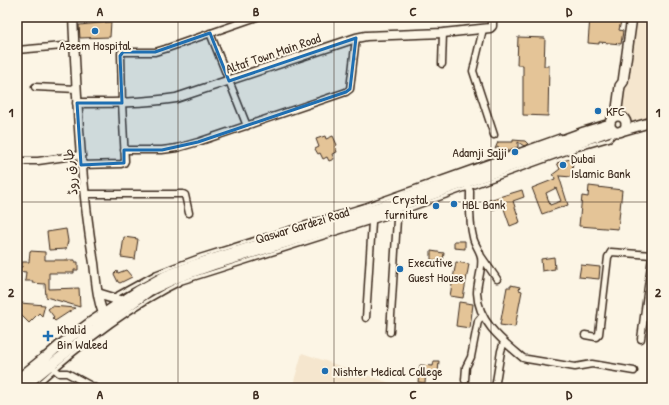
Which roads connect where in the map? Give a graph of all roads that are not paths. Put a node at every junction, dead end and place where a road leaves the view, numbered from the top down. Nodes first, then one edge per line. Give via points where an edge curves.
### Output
1 (73, 17) edge
2 (257, 17) edge
3 (492, 17) edge
4 (632, 17) edge
5 (483, 29) junction
6 (210, 33) junction
7 (443, 33) junction
8 (356, 38) junction
9 (74, 45) junction
10 (17, 50) edge
11 (442, 64) dead end
12 (229, 81) junction
13 (623, 82) junction
14 (35, 87) dead end
15 (77, 89) junction
16 (618, 102) junction
17 (77, 103) junction
18 (122, 103) junction
19 (652, 116) edge
20 (621, 118) junction
21 (652, 122) edge
22 (247, 126) junction
23 (615, 129) junction
24 (584, 132) junction
25 (494, 134) dead end
26 (124, 150) junction
27 (80, 154) junction
28 (17, 161) edge
29 (81, 164) junction
30 (468, 187) junction
31 (459, 188) junction
32 (84, 194) junction
33 (394, 212) junction
34 (188, 213) dead end
35 (372, 222) junction
36 (481, 256) junction
37 (652, 256) edge
38 (497, 279) dead end
39 (99, 294) junction
40 (152, 294) junction
41 (119, 300) junction
42 (482, 316) junction
43 (105, 318) junction
44 (366, 318) dead end
45 (91, 322) junction
46 (390, 332) dead end
47 (585, 335) dead end
48 (642, 339) dead end
49 (504, 342) junction
50 (52, 368) junction
51 (634, 371) dead end
52 (17, 376) edge
53 (465, 380) dead end
54 (17, 383) edge
55 (22, 388) edge
56 (34, 388) edge
57 (95, 388) edge
58 (495, 388) edge

1 - 9 street, طارق روڈ
2 - 6 street
3 - 5 street via 491,27
4 - 13 main road
5 - 7 street, Altaf Town Main Road
5 - 25 street via 473,71
6 - 12 street
6 - 18 street via 155,52 121,53
7 - 8 street, Altaf Town Main Road
7 - 11 street
8 - 12 street, Altaf Town Main Road
8 - 22 street via 348,91
9 - 10 street
9 - 15 street, طارق روڈ
12 - 18 street, Altaf Town Main Road via 176,98
12 - 22 street
13 - 16 main road
13 - 20 main road via 625,86
14 - 15 street
15 - 17 street, طارق روڈ
16 - 20 main road
16 - 24 main road via 602,122
17 - 18 street, Altaf Town Main Road
17 - 27 street, طارق روڈ
18 - 26 street
19 - 20 main road via 637,121
20 - 23 main road via 611,120
20 - 23 main road via 626,125
21 - 23 main road, Qaswar Gardezi Road
22 - 26 street via 177,148
23 - 24 main road
23 - 30 lane via 610,139
23 - 31 main road, Qaswar Gardezi Road
24 - 41 main road via 171,273
26 - 29 street via 124,163
27 - 28 street via 38,161
27 - 29 street, طارق روڈ
29 - 32 street, طارق روڈ
30 - 31 lane
30 - 36 street via 471,230
31 - 33 main road, Qaswar Gardezi Road
32 - 34 street via 182,194 185,195
32 - 39 street, طارق روڈ
33 - 35 lane
33 - 40 main road, Qaswar Gardezi Road via 213,265 179,277
33 - 46 street via 397,219
35 - 40 lane via 213,271
35 - 44 street
36 - 38 street
36 - 42 street via 477,293
37 - 47 street via 611,252 608,257 599,334 596,337
37 - 48 street
39 - 41 main road
39 - 43 street, طارق روڈ
40 - 43 main road, Qaswar Gardezi Road
40 - 50 lane
41 - 43 main road
42 - 49 street
42 - 53 street via 478,320
43 - 45 main road
43 - 50 main road, Qaswar Gardezi Road
45 - 52 lane via 87,319
45 - 54 main road
49 - 51 street via 527,359 575,367 592,364
49 - 58 street
50 - 55 main road, Qaswar Gardezi Road
50 - 56 lane
50 - 57 street

